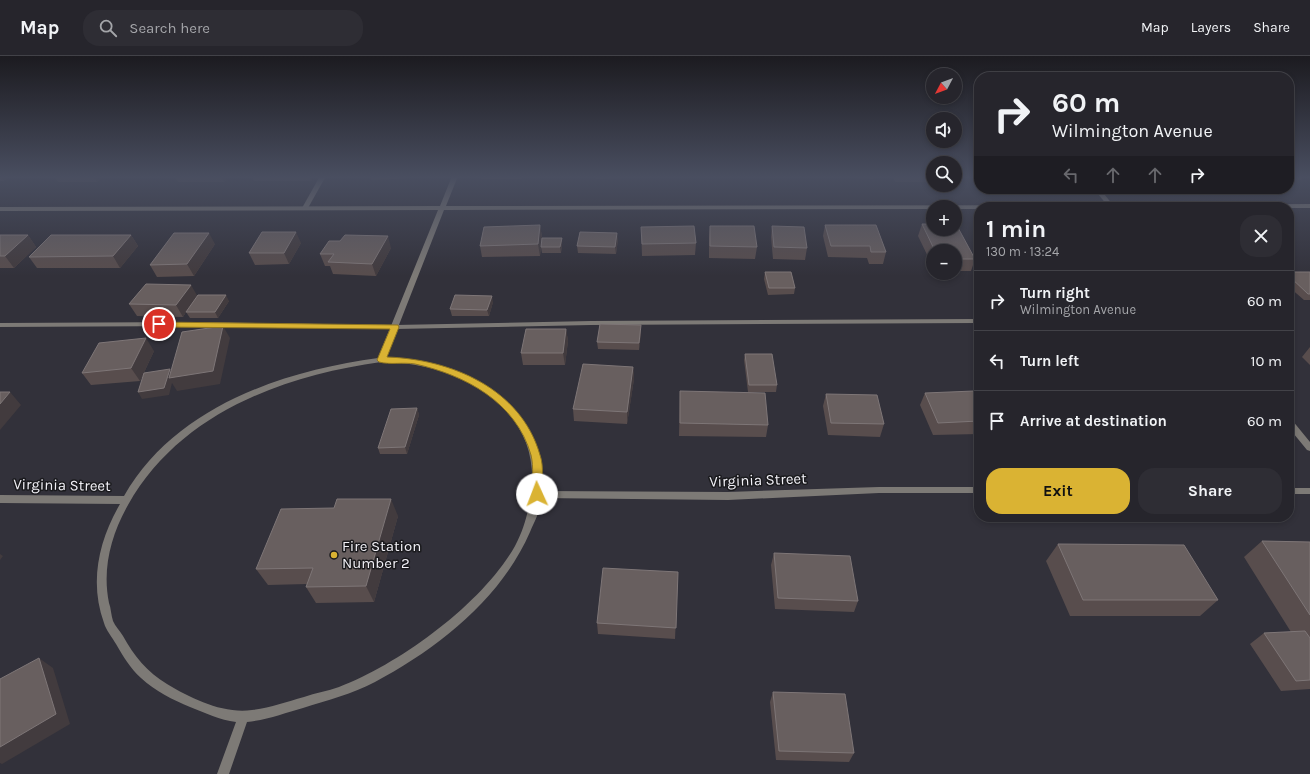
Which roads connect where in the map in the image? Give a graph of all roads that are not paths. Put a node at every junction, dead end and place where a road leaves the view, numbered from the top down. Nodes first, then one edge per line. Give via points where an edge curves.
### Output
1 (443, 210) edge
2 (974, 321) edge
3 (0, 325) edge
4 (395, 327) junction
5 (382, 360) junction
6 (1294, 428) edge
7 (1310, 448) edge
8 (974, 490) edge
9 (1294, 491) edge
10 (1310, 491) edge
11 (537, 494) junction
12 (0, 499) edge
13 (124, 500) junction
14 (244, 716) junction
15 (222, 774) edge

1 - 4 street
2 - 4 street
3 - 4 street
4 - 5 street
5 - 11 street via 413,361 445,369 474,381 504,402 526,430 536,456
5 - 13 street via 342,365 287,380 252,393 211,414 180,437 152,464
6 - 7 street
8 - 11 street, Virginia Street via 879,490 728,496
9 - 10 street
11 - 14 street via 530,525 513,558 477,602 435,638 396,664 342,691 270,713
12 - 13 street, Virginia Street
13 - 14 street via 105,543 100,579 105,614 118,642 144,673 181,698 227,716
14 - 15 street

